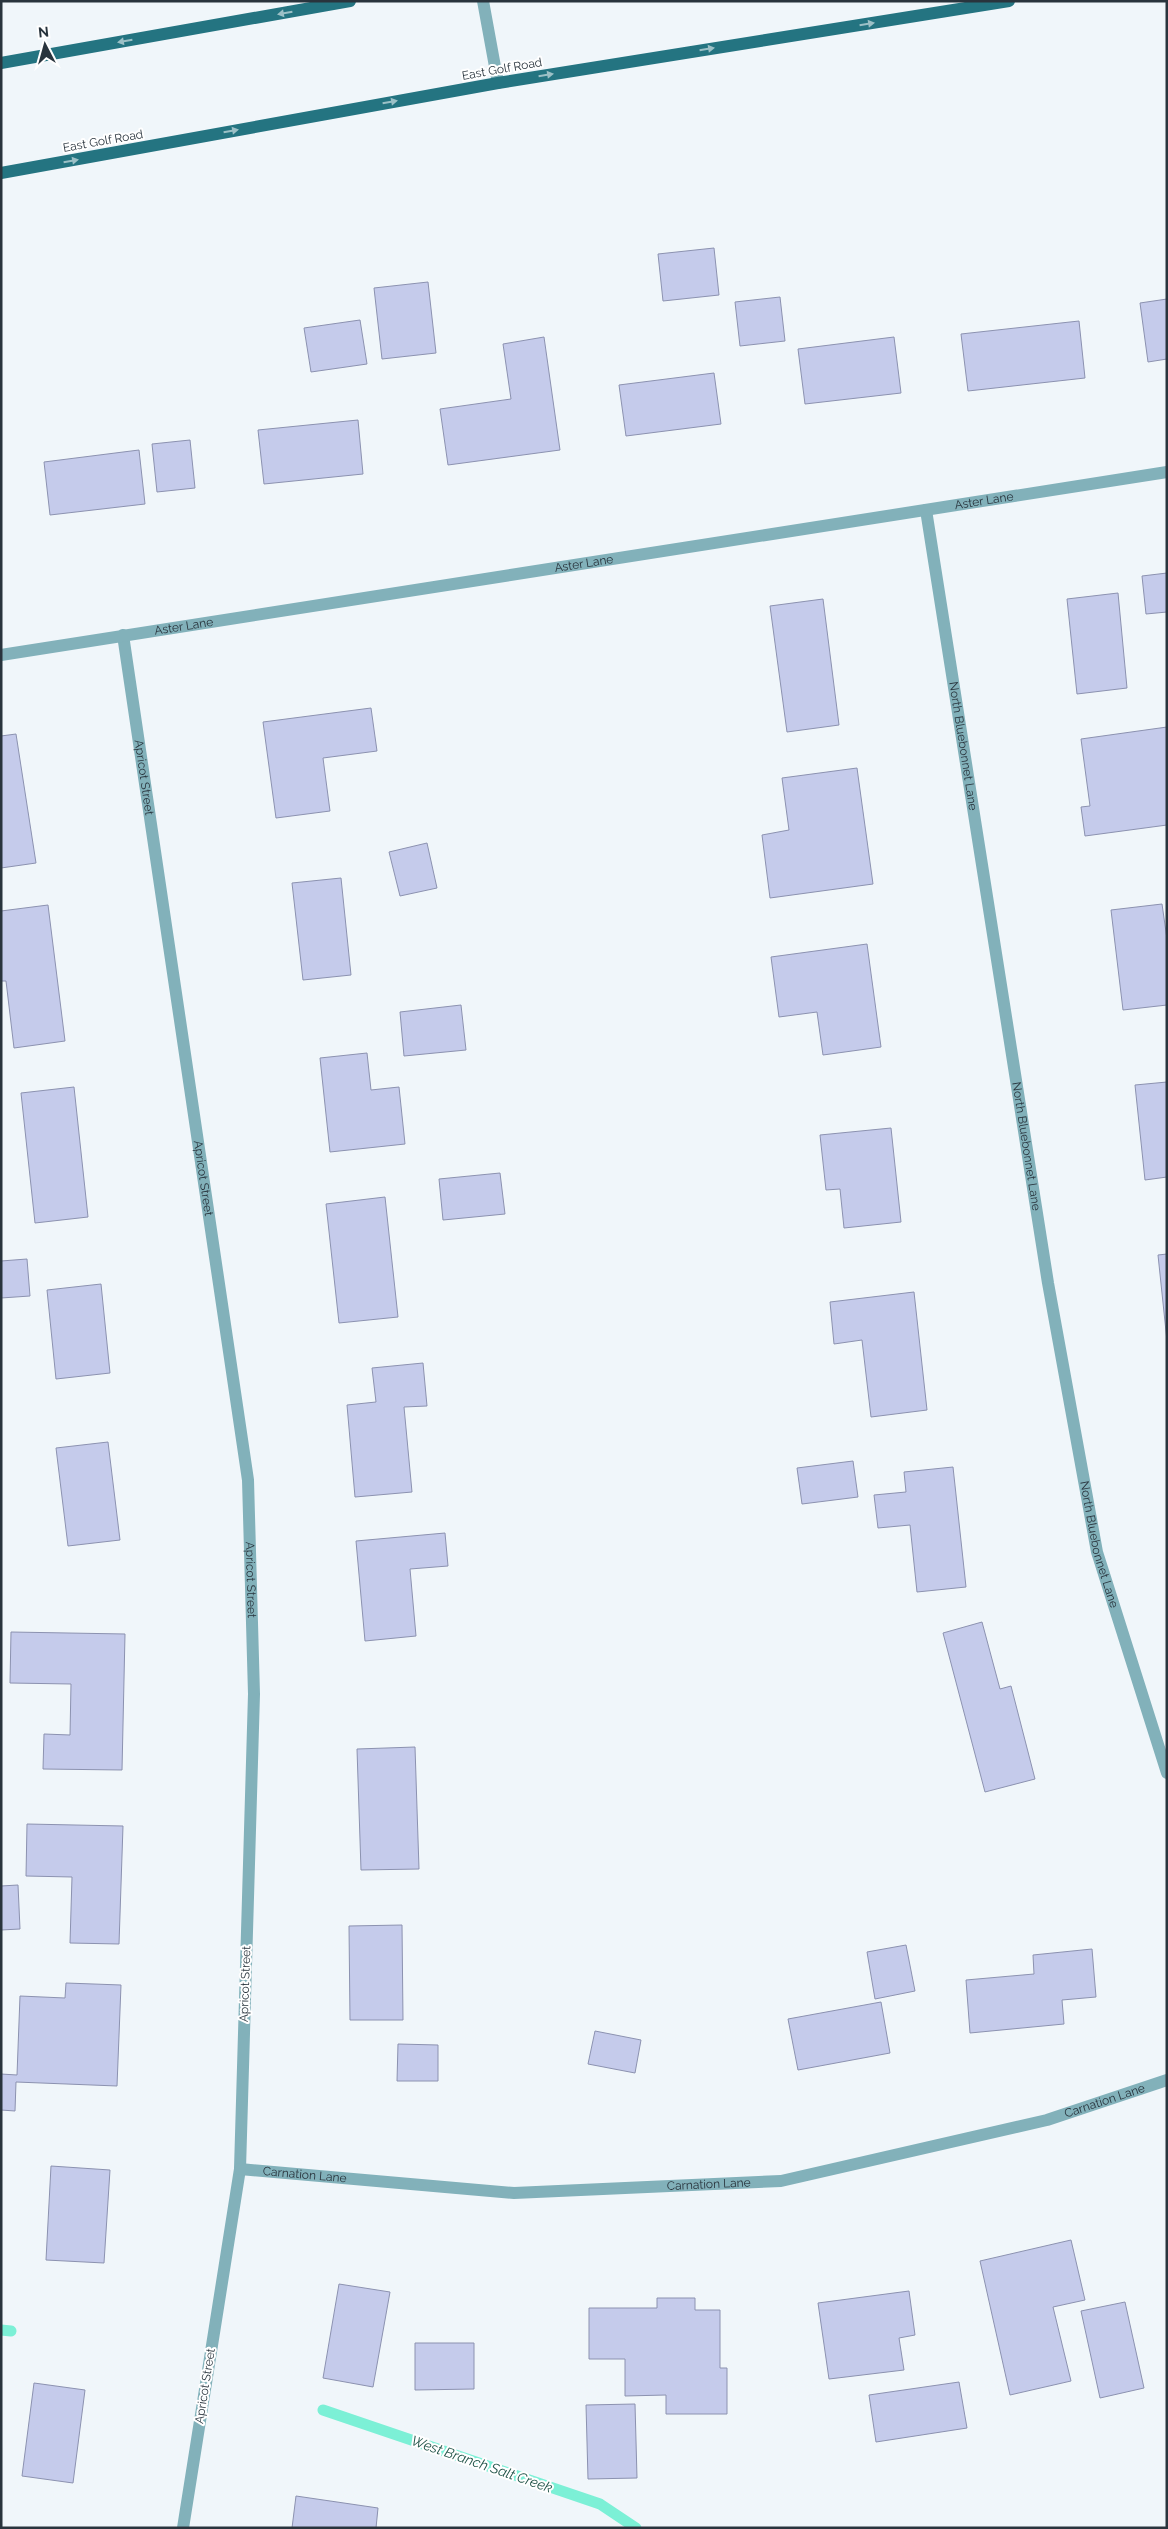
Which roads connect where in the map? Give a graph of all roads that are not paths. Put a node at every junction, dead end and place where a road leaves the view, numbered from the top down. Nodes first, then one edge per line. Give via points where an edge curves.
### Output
1 (350, 1) edge
2 (484, 1) edge
3 (1009, 1) edge
4 (1, 63) edge
5 (498, 82) junction
6 (1, 173) edge
7 (1167, 472) edge
8 (926, 510) junction
9 (123, 635) junction
10 (1, 655) edge
11 (1167, 1773) edge
12 (1167, 2080) edge
13 (240, 2169) junction
14 (183, 2528) edge

1 -> 4 main road
2 - 5 street
5 -> 3 main road, East Golf Road
6 -> 5 main road, East Golf Road
7 - 8 street, Aster Lane
8 - 9 street, Aster Lane
8 - 11 street, North Bluebonnet Lane via 1048,1283 1097,1552
9 - 10 street, Aster Lane
9 - 13 street, Apricot Street via 248,1480 254,1694
12 - 13 street, Carnation Lane via 1047,2120 781,2181 514,2193
13 - 14 street, Apricot Street

